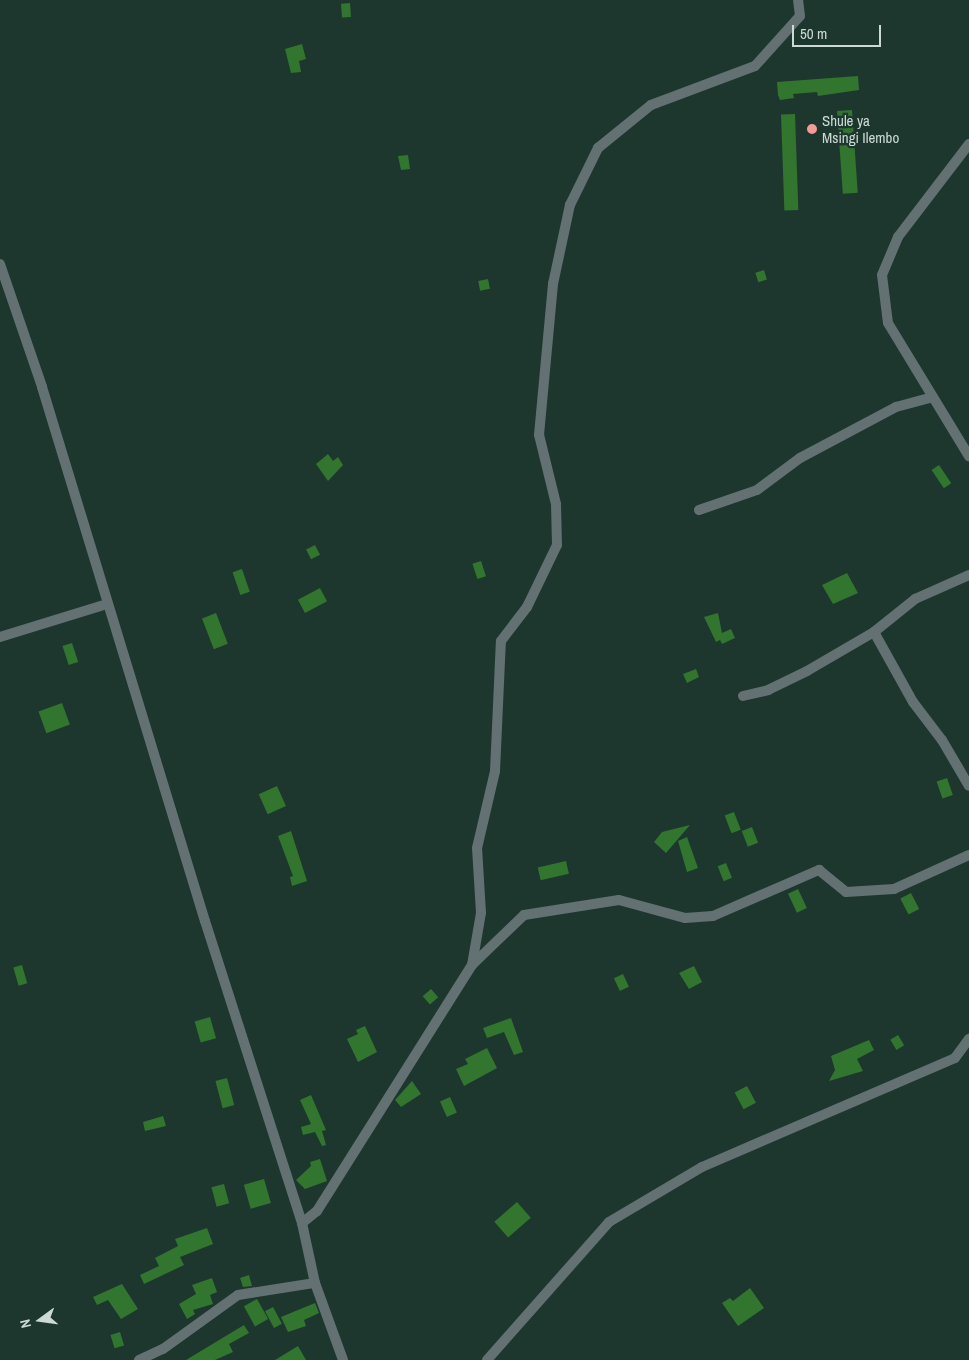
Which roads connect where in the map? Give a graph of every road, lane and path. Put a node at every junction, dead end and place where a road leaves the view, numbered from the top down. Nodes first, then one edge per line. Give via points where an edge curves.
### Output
1 (798, 0) edge
2 (969, 144) edge
3 (0, 264) edge
4 (933, 398) junction
5 (969, 456) edge
6 (699, 510) dead end
7 (969, 575) edge
8 (107, 604) junction
9 (874, 632) junction
10 (0, 637) edge
11 (743, 696) dead end
12 (969, 786) edge
13 (969, 855) edge
14 (472, 965) junction
15 (969, 1040) edge
16 (302, 1223) junction
17 (315, 1283) junction
18 (139, 1360) edge
19 (343, 1360) edge
20 (488, 1360) edge

1 - 14 street via 800,16 755,66 652,105 598,148 570,205 553,284 539,435 556,504 556,544 526,607 501,641 496,771 477,848 481,913
2 - 4 street via 898,236 882,275 888,323
3 - 8 street via 42,387
4 - 5 street
4 - 6 street via 896,407 800,458 757,490
7 - 9 street via 915,599
8 - 10 street
8 - 16 street
9 - 11 street via 807,671 768,690
9 - 12 street via 914,702 942,740
13 - 14 street via 894,889 846,892 819,870 713,916 685,918 620,900 524,915
14 - 16 street via 317,1211
15 - 20 street via 955,1058 702,1167 609,1222
16 - 17 street
17 - 18 street via 238,1294 164,1349
17 - 19 street

